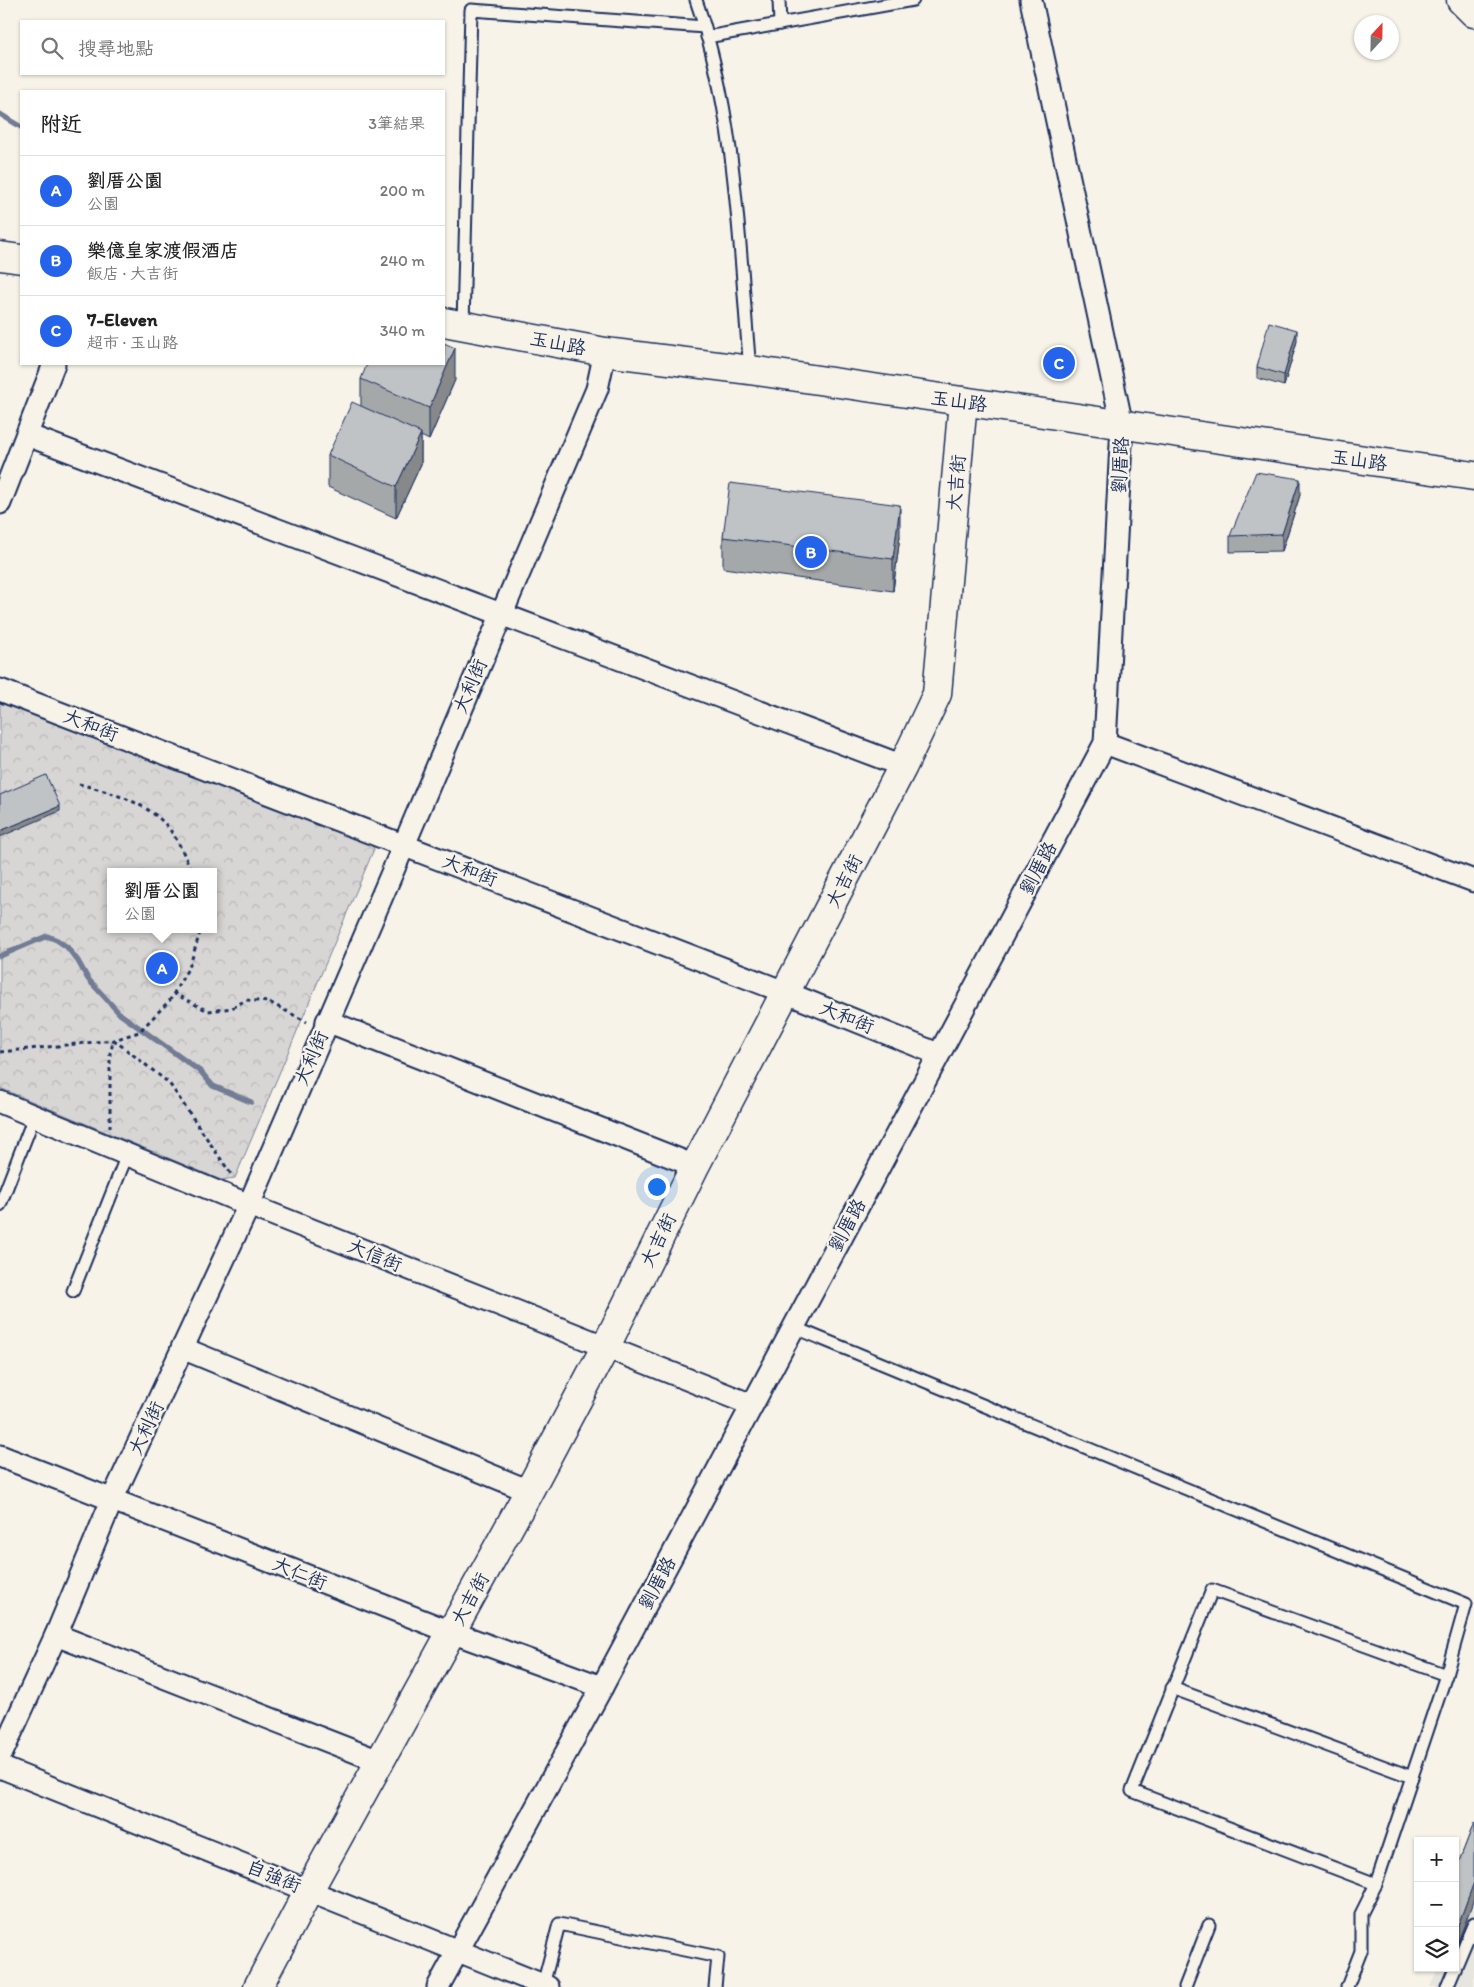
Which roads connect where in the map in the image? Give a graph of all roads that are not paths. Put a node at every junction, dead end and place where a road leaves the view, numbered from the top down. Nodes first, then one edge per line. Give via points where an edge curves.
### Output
1 (696, 0) edge
2 (779, 0) edge
3 (913, 0) edge
4 (1031, 0) edge
5 (1462, 0) edge
6 (1474, 13) edge
7 (780, 24) junction
8 (706, 32) junction
9 (0, 256) edge
10 (20, 259) edge
11 (454, 324) edge
12 (605, 352) junction
13 (54, 365) edge
14 (750, 370) junction
15 (963, 401) junction
16 (1122, 425) junction
17 (27, 435) junction
18 (1474, 476) edge
19 (0, 504) edge
20 (500, 613) junction
21 (0, 690) edge
22 (1105, 743) junction
23 (903, 766) junction
24 (404, 845) junction
25 (1474, 881) edge
26 (787, 993) junction
27 (325, 1025) junction
28 (938, 1054) junction
29 (0, 1102) edge
30 (34, 1117) junction
31 (127, 1155) junction
32 (695, 1166) junction
33 (0, 1205) edge
34 (249, 1205) junction
35 (73, 1290) dead end
36 (793, 1327) junction
37 (606, 1346) junction
38 (182, 1348) junction
39 (752, 1405) junction
40 (0, 1456) edge
41 (529, 1491) junction
42 (112, 1500) junction
43 (451, 1632) junction
44 (56, 1635) junction
45 (1446, 1675) junction
46 (602, 1687) junction
47 (1172, 1688) junction
48 (0, 1757) edge
49 (379, 1761) junction
50 (0, 1767) edge
51 (1412, 1777) junction
52 (1376, 1884) junction
53 (308, 1890) junction
54 (1474, 1924) edge
55 (1209, 1925) dead end
56 (457, 1950) junction
57 (1459, 1959) edge
58 (1453, 1972) edge
59 (546, 1986) edge
60 (258, 1987) edge
61 (438, 1987) edge
62 (715, 1987) edge
63 (1185, 1987) edge
64 (1347, 1987) edge
65 (1447, 1987) edge

1 - 8 lane
2 - 7 lane
3 - 7 lane
4 - 16 street, 劉厝路
5 - 6 street
7 - 8 lane
8 - 11 lane via 471,10
8 - 14 lane via 728,129
9 - 10 street
11 - 12 street, 玉山路
12 - 14 street, 玉山路
12 - 20 street, 大利街 via 596,389
13 - 17 street
14 - 15 street, 玉山路
15 - 16 street, 玉山路
15 - 23 street, 大吉街 via 937,694
16 - 18 street, 玉山路
16 - 22 street, 劉厝路
17 - 19 street
17 - 20 street
20 - 23 street
20 - 24 street, 大利街
21 - 24 street, 大和街
22 - 25 street
22 - 28 street, 劉厝路
23 - 26 street, 大吉街
24 - 26 street, 大和街
24 - 27 street, 大利街
26 - 28 street, 大和街
26 - 32 street, 大吉街
27 - 32 street
27 - 34 street, 大利街
28 - 36 street, 劉厝路
29 - 30 street, 大信街
30 - 31 street, 大信街
30 - 33 lane
31 - 34 street, 大信街
31 - 35 lane
32 - 37 street, 大吉街
34 - 37 street, 大信街
34 - 38 street, 大利街
36 - 39 street, 劉厝路
36 - 45 lane via 1466,1604
37 - 39 street, 大信街
37 - 41 street, 大吉街
38 - 41 street
38 - 42 street, 大利街
39 - 46 street, 劉厝路
40 - 42 street, 大仁街
41 - 43 street, 大吉街
42 - 43 street, 大仁街
42 - 44 street, 大利街
43 - 46 street, 大仁街
43 - 49 street, 大吉街
44 - 48 street, 大利街
44 - 49 street
45 - 47 lane via 1212,1590
45 - 51 lane
46 - 56 street, 劉厝路
47 - 51 lane
47 - 52 lane via 1132,1791
49 - 53 street, 大吉街
50 - 53 street, 自強街
51 - 52 lane
52 - 64 lane via 1361,1914 1361,1951
53 - 56 street, 自強街
53 - 60 street, 大吉街
54 - 57 lane
55 - 63 lane
56 - 59 street, 自強街
56 - 61 street, 劉厝路
58 - 65 lane
59 - 62 lane via 560,1924 718,1957

